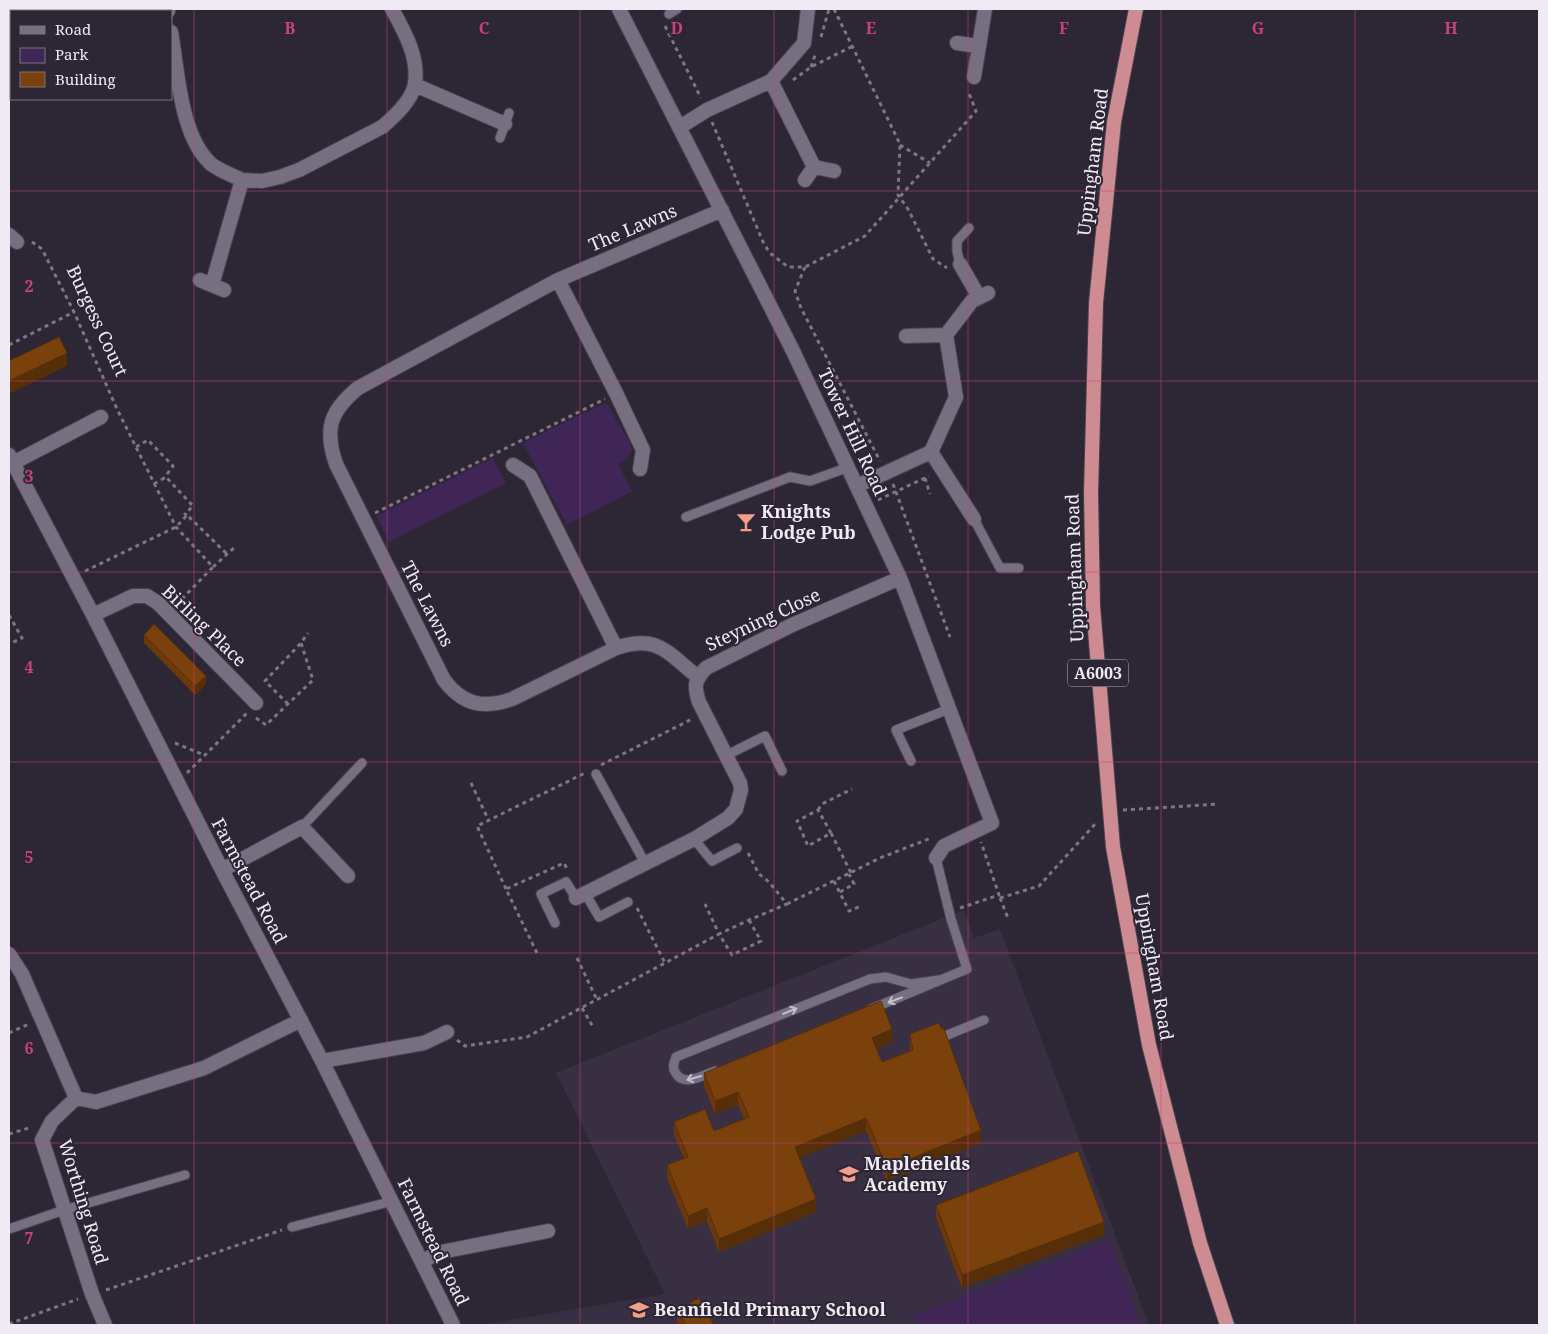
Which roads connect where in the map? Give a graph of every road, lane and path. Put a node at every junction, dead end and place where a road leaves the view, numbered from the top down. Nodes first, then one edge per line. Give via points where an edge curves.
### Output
1 (392, 9) edge
2 (619, 9) edge
3 (808, 9) edge
4 (834, 9) edge
5 (985, 9) edge
6 (1136, 9) edge
7 (664, 24) dead end
8 (172, 38) edge
9 (957, 43) dead end
10 (853, 46) junction
11 (978, 46) junction
12 (974, 77) joint
13 (415, 84) junction
14 (774, 86) junction
15 (707, 110) junction
16 (505, 125) dead end
17 (680, 127) junction
18 (900, 144) junction
19 (930, 163) junction
20 (814, 167) junction
21 (834, 171) dead end
22 (242, 180) junction
23 (805, 180) dead end
24 (900, 198) junction
25 (722, 210) junction
26 (969, 228) dead end
27 (42, 249) dead end
28 (960, 264) junction
29 (805, 267) junction
30 (558, 280) junction
31 (212, 285) dead end
32 (74, 312) junction
33 (946, 335) junction
34 (906, 336) dead end
35 (9, 345) edge
36 (616, 393) junction
37 (101, 417) dead end
38 (136, 447) junction
39 (931, 452) junction
40 (11, 459) edge
41 (513, 465) dead end
42 (849, 467) junction
43 (640, 469) dead end
44 (943, 471) junction
45 (887, 472) junction
46 (925, 478) junction
47 (163, 479) junction
48 (154, 484) junction
49 (858, 486) junction
50 (897, 491) junction
51 (930, 494) dead end
52 (867, 506) junction
53 (187, 516) junction
54 (686, 517) dead end
55 (363, 518) junction
56 (974, 519) joint
57 (176, 527) junction
58 (236, 546) dead end
59 (227, 554) junction
60 (213, 567) junction
61 (1020, 568) dead end
62 (73, 577) junction
63 (900, 578) junction
64 (168, 614) junction
65 (9, 615) edge
66 (93, 616) junction
67 (308, 633) dead end
68 (950, 637) dead end
69 (301, 643) junction
70 (9, 644) edge
71 (616, 648) junction
72 (698, 677) junction
73 (288, 704) junction
74 (252, 707) junction
75 (949, 709) junction
76 (704, 713) junction
77 (160, 749) junction
78 (727, 754) junction
79 (204, 755) junction
80 (911, 762) dead end
81 (362, 764) dead end
82 (782, 771) dead end
83 (596, 774) dead end
84 (175, 779) junction
85 (471, 783) dead end
86 (852, 789) dead end
87 (1220, 804) dead end
88 (818, 810) junction
89 (1109, 813) junction
90 (489, 820) junction
91 (302, 827) junction
92 (977, 830) junction
93 (831, 833) junction
94 (694, 839) junction
95 (954, 841) junction
96 (737, 848) dead end
97 (747, 852) dead end
98 (936, 858) joint
99 (645, 863) junction
100 (222, 870) junction
101 (850, 873) junction
102 (348, 876) dead end
103 (834, 881) junction
104 (506, 889) dead end
105 (840, 892) junction
106 (580, 895) junction
107 (1000, 896) junction
108 (631, 901) joint
109 (705, 904) dead end
110 (787, 904) junction
111 (861, 906) dead end
112 (1008, 918) dead end
113 (951, 919) junction
114 (748, 920) junction
115 (555, 923) dead end
116 (719, 934) junction
117 (9, 954) edge
118 (577, 958) dead end
119 (665, 963) junction
120 (939, 980) junction
121 (597, 1000) junction
122 (582, 1008) junction
123 (863, 1012) edge
124 (42, 1018) junction
125 (301, 1020) junction
126 (984, 1020) dead end
127 (593, 1027) dead end
128 (447, 1032) joint
129 (9, 1033) edge
130 (945, 1036) edge
131 (322, 1061) junction
132 (726, 1066) edge
133 (76, 1098) junction
134 (185, 1175) dead end
135 (393, 1201) junction
136 (64, 1210) junction
137 (292, 1227) joint
138 (9, 1229) edge
139 (548, 1231) dead end
140 (423, 1262) junction
141 (92, 1294) junction
142 (9, 1324) edge
143 (105, 1325) edge
144 (453, 1325) edge
145 (1227, 1325) edge

1 - 13 street via 411,48
2 - 17 street, Tower Hill Road
3 - 14 street via 804,43
4 - 10 path
5 - 11 street
6 - 89 highway, Uppingham Road / A6003 via 1114,122 1096,303 1092,596
7 - 15 path
8 - 22 street via 184,110 194,142 212,164
9 - 11 street
10 - 14 path
10 - 18 path
11 - 12 street
12 - 19 path via 968,89 976,111
13 - 16 street
13 - 22 street via 407,101 382,127 299,170 262,181
14 - 15 street
14 - 20 street
15 - 17 street
15 - 29 path via 764,244 788,267
17 - 25 street, Tower Hill Road
18 - 19 path
18 - 24 path
19 - 24 path
20 - 21 street
20 - 23 street
22 - 31 street
24 - 28 path via 933,259 946,268
24 - 29 path via 865,236
25 - 30 street, The Lawns
25 - 42 street, Tower Hill Road
26 - 28 lane via 956,241
27 - 32 path, Burgess Court
28 - 33 street via 984,295 972,301
29 - 45 path via 795,291 801,308
30 - 36 street
30 - 55 street, The Lawns via 358,388 343,400 334,414 329,434 330,448
32 - 35 path
32 - 38 path, Burgess Court
33 - 34 street
33 - 39 street via 956,397
36 - 43 street via 643,450
36 - 55 path
37 - 40 street
38 - 47 path via 148,440 173,466
38 - 48 path, Burgess Court
39 - 44 street
39 - 45 street
40 - 62 street, Farmstead Road
41 - 71 street via 530,476
42 - 49 street, Tower Hill Road
42 - 54 lane via 810,481 790,477
44 - 46 path
44 - 56 street
45 - 49 street
45 - 50 path
46 - 50 path
46 - 51 path
47 - 48 path
47 - 53 path via 166,477 193,506 185,514
48 - 57 path, Burgess Court
49 - 52 street, Tower Hill Road
50 - 52 path
50 - 68 path
52 - 63 street, Tower Hill Road
53 - 57 path
53 - 59 path
55 - 71 street, The Lawns via 444,680 456,694 468,701 496,705 512,700
56 - 61 lane via 1000,568
57 - 60 path, Burgess Court
57 - 62 path
58 - 59 path
59 - 60 path
60 - 64 path
62 - 66 street, Farmstead Road
63 - 72 street, Steyning Close via 706,668
63 - 75 street, Tower Hill Road
64 - 66 street, Birling Place via 147,596 133,596
64 - 74 street, Birling Place
65 - 70 path via 22,638
66 - 77 street, Farmstead Road
67 - 69 path
69 - 73 path via 313,680
69 - 73 path via 264,681
71 - 72 street, The Lawns via 631,643 648,643 664,649
72 - 76 street, Steyning Close via 694,689
73 - 74 path via 266,725
74 - 79 path
75 - 80 lane via 896,730
75 - 92 street, Tower Hill Road via 992,823
76 - 78 street, Steyning Close
76 - 90 path
77 - 79 path via 175,743
77 - 84 street, Farmstead Road
78 - 82 lane via 765,736
78 - 94 street, Steyning Close via 740,783 736,809 728,818
79 - 84 path via 189,772
81 - 91 lane
83 - 99 lane
84 - 100 street, Farmstead Road
85 - 90 path
86 - 88 path via 822,804
87 - 89 path
88 - 93 path
88 - 93 path via 797,821 808,846
89 - 107 path via 1101,817 1038,886
89 - 145 highway, Uppingham Road / A6003 via 1149,1045 1200,1243
90 - 104 path via 477,826
91 - 100 street
91 - 102 street
92 - 95 street, Tower Hill Road
92 - 107 path
93 - 101 path
94 - 96 lane via 712,861
94 - 99 street, Steyning Close
95 - 98 street, Tower Hill Road via 944,846
95 - 101 path via 947,832
97 - 110 path via 759,874
98 - 113 lane
99 - 106 street, Steyning Close
100 - 125 street, Farmstead Road
101 - 103 path
101 - 105 path via 854,884
103 - 105 path
103 - 110 path
105 - 111 path via 849,911
106 - 108 lane via 599,917
106 - 115 lane via 566,882 541,894
107 - 112 path
107 - 113 path via 958,909
108 - 119 path
109 - 116 path
110 - 114 path
113 - 120 lane via 967,968
114 - 116 path
114 - 116 path via 761,940 732,955
116 - 119 path
117 - 124 street
118 - 121 path
119 - 121 path
120 -> 123 lane
132 -> 120 lane via 683,1080 675,1073 673,1063 676,1057 870,979 886,977 911,984
121 - 122 path
122 - 127 path
122 - 128 path via 527,1037 465,1046
124 - 129 path
124 - 133 street
125 - 131 street, Farmstead Road
125 - 133 street via 204,1068 96,1102
126 - 130 lane
128 - 131 street via 424,1043
131 - 135 street, Farmstead Road
133 - 136 street, Worthing Road via 52,1120 42,1140
134 - 136 lane
135 - 137 lane
135 - 140 street, Farmstead Road
136 - 138 lane
136 - 141 street, Worthing Road
137 - 141 path
139 - 140 street via 436,1254
140 - 144 street, Farmstead Road
141 - 142 path
141 - 143 street, Worthing Road

